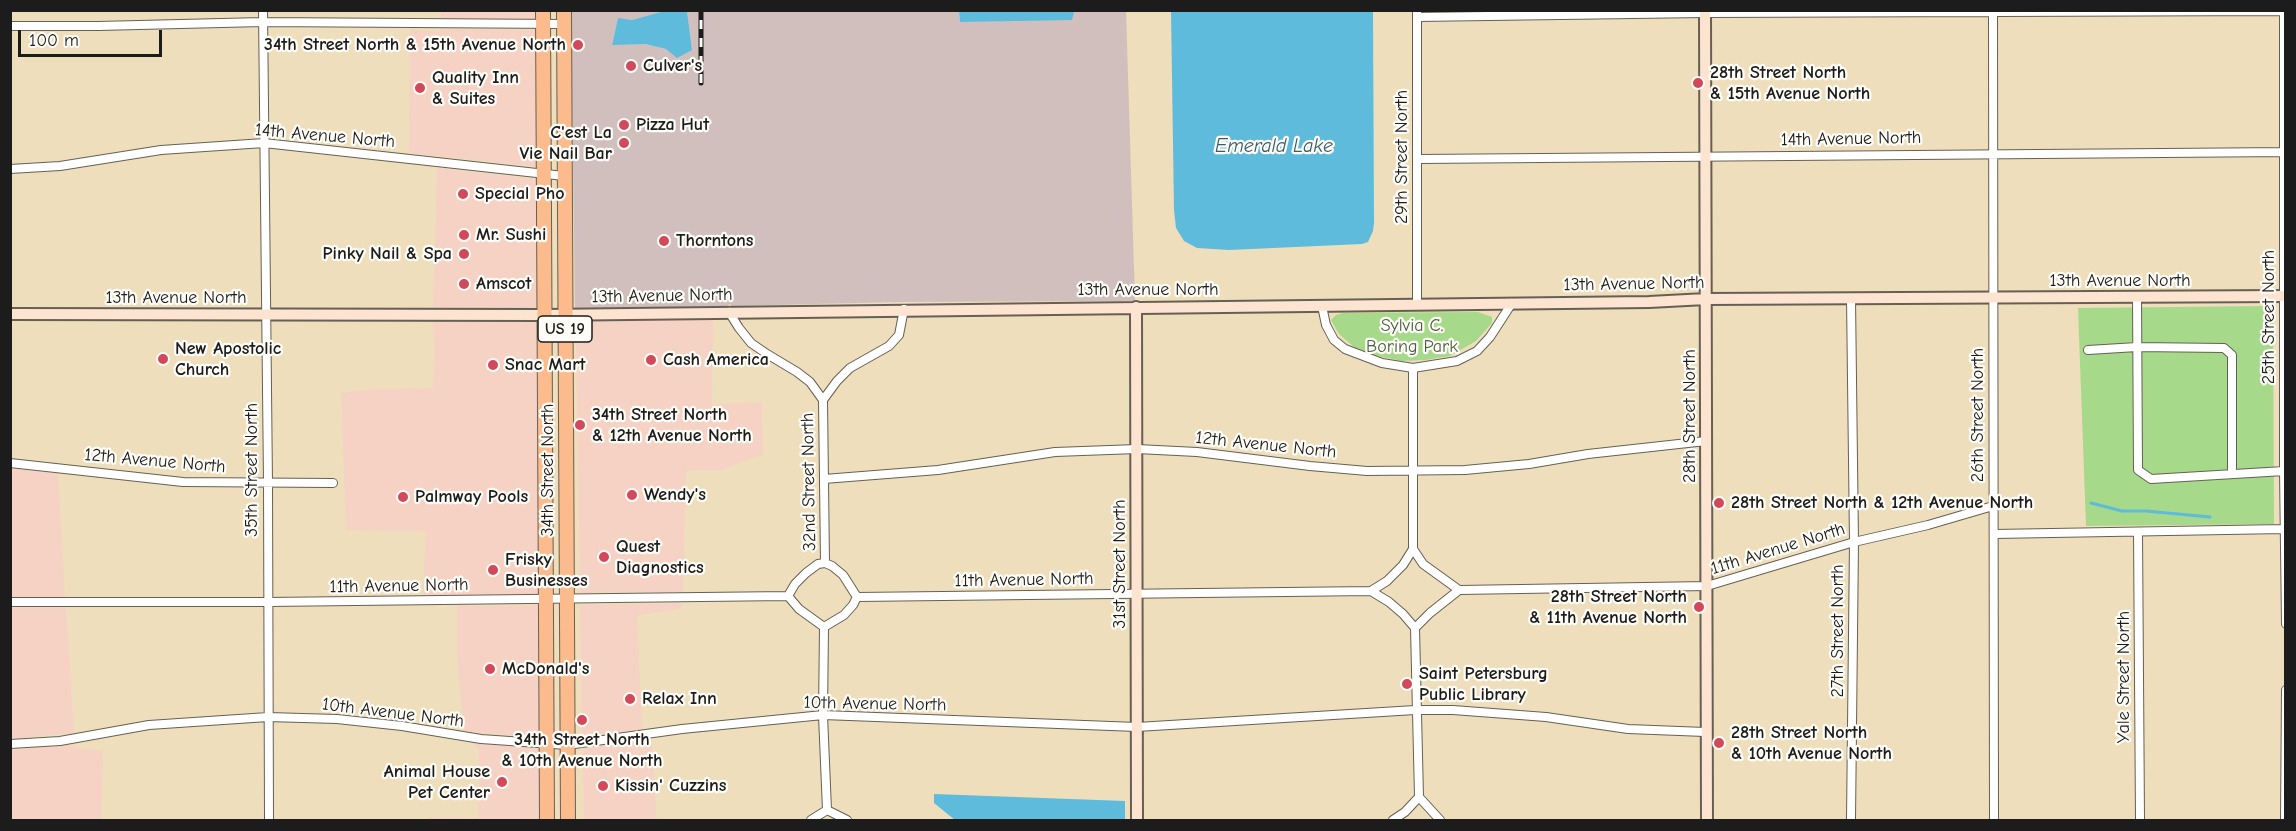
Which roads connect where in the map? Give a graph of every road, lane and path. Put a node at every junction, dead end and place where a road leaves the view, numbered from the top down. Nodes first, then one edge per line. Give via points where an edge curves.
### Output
1 (263, 10) edge
2 (2285, 11) edge
3 (1705, 12) edge
4 (1994, 12) edge
5 (1417, 14) edge
6 (543, 17) edge
7 (564, 17) edge
8 (263, 22) junction
9 (10, 26) edge
10 (264, 143) junction
11 (2285, 152) edge
12 (1994, 153) junction
13 (1706, 156) junction
14 (1418, 159) junction
15 (10, 169) edge
16 (544, 174) junction
17 (564, 176) junction
18 (2137, 297) junction
19 (2285, 297) edge
20 (1851, 298) junction
21 (1994, 298) junction
22 (1706, 299) junction
23 (1512, 303) junction
24 (1417, 304) junction
25 (1322, 306) junction
26 (1136, 307) junction
27 (904, 309) junction
28 (729, 312) junction
29 (10, 314) edge
30 (266, 314) junction
31 (565, 314) junction
32 (545, 315) junction
33 (2137, 347) junction
34 (2088, 350) dead end
35 (1413, 368) junction
36 (823, 400) junction
37 (1706, 441) junction
38 (1137, 449) junction
39 (545, 456) junction
40 (566, 456) junction
41 (10, 462) edge
42 (1414, 471) junction
43 (2284, 471) junction
44 (2232, 474) junction
45 (824, 479) junction
46 (268, 483) junction
47 (333, 483) dead end
48 (1993, 506) junction
49 (2284, 529) edge
50 (2138, 533) junction
51 (1994, 534) junction
52 (1854, 542) junction
53 (1413, 549) junction
54 (825, 563) junction
55 (1707, 586) junction
56 (1459, 590) junction
57 (1371, 591) junction
58 (1137, 594) junction
59 (788, 596) junction
60 (857, 597) junction
61 (546, 599) junction
62 (567, 599) junction
63 (10, 602) edge
64 (267, 602) junction
65 (2286, 624) edge
66 (824, 627) junction
67 (1415, 628) junction
68 (2286, 690) edge
69 (1415, 710) junction
70 (823, 715) junction
71 (268, 717) junction
72 (1137, 727) junction
73 (1706, 732) junction
74 (10, 744) edge
75 (547, 744) junction
76 (567, 745) junction
77 (1419, 797) junction
78 (827, 810) junction
79 (269, 820) edge
80 (547, 820) edge
81 (568, 820) edge
82 (811, 820) edge
83 (847, 820) edge
84 (1137, 820) edge
85 (1393, 820) edge
86 (1440, 820) edge
87 (1707, 820) edge
88 (1851, 820) edge
89 (1994, 820) edge
90 (2140, 820) edge
91 (2285, 820) edge

1 - 8 street, 35th Street North
2 - 4 street
2 - 11 street, 25th Street North
3 - 4 street
3 - 5 street
3 - 13 street, 28th Street North
4 - 12 street, 26th Street North
5 - 14 street, 29th Street North
6 - 7 street
6 - 8 street
6 - 16 highway, 34th Street North / US 19
7 - 17 highway, 34th Street North / US 19
8 - 9 street
8 - 10 street, 35th Street North
10 - 15 street, 14th Avenue North via 161,150 60,166
10 - 16 street, 14th Avenue North
10 - 30 street, 35th Street North
11 - 12 street, 14th Avenue North
11 - 19 street, 25th Street North
12 - 13 street, 14th Avenue North
12 - 21 street, 26th Street North
13 - 14 street, 14th Avenue North
13 - 22 street, 28th Street North
14 - 24 street, 29th Street North
16 - 17 street, 14th Avenue North
16 - 32 highway, 34th Street North / US 19
17 - 31 highway, 34th Street North / US 19
18 - 19 street, 13th Avenue North
18 - 21 street, 13th Avenue North
18 - 33 street
19 - 43 street, 25th Street North
20 - 21 street, 13th Avenue North
20 - 22 street, 13th Avenue North
20 - 52 street, 27th Street North
21 - 48 street, 26th Street North
22 - 23 street, 13th Avenue North
22 - 37 street, 28th Street North
23 - 24 street, 13th Avenue North
23 - 35 street via 1477,351 1457,361
24 - 25 street, 13th Avenue North
25 - 26 street, 13th Avenue North
25 - 35 street via 1334,340 1345,349 1382,363
26 - 27 street, 13th Avenue North
26 - 38 street, 31st Street North
27 - 28 street, 13th Avenue North
27 - 36 street, 32nd Street North via 899,335 889,346 850,368
28 - 31 street, 13th Avenue North
28 - 36 street, 32nd Street North via 751,343 810,382
29 - 30 street, 13th Avenue North
30 - 32 street, 13th Avenue North
30 - 46 street, 35th Street North
31 - 32 street, 13th Avenue North
31 - 40 highway, 34th Street North / US 19
32 - 39 highway, 34th Street North / US 19
33 - 34 street
33 - 44 street via 2224,348 2232,355
33 - 44 street via 2138,470 2151,479
35 - 42 street
36 - 45 street, 32nd Street North
37 - 42 street, 12th Avenue North via 1529,464
37 - 55 street, 28th Street North
38 - 42 street, 12th Avenue North via 1367,471
38 - 45 street, 12th Avenue North via 1056,452 938,470
38 - 58 street, 31st Street North
39 - 40 highway
39 - 61 highway, 34th Street North / US 19
40 - 62 highway, 34th Street North / US 19
41 - 46 street, 12th Avenue North via 183,482
42 - 53 street
43 - 44 street
43 - 49 street, 25th Street North
45 - 54 street, 32nd Street North
46 - 47 street, 12th Avenue North
46 - 64 street, 35th Street North
48 - 51 street, 26th Street North
48 - 52 street, 11th Avenue North
49 - 50 street
49 - 65 street, 25th Street North
50 - 51 street
50 - 90 street, Yale Street North
51 - 89 street, 26th Street North
52 - 55 street, 11th Avenue North
52 - 88 street, 27th Street North
53 - 56 street via 1423,564
53 - 57 street via 1388,581
54 - 59 street, 32nd Street North via 806,573
54 - 60 street, 32nd Street North via 843,575
55 - 56 street, 11th Avenue North
55 - 73 street, 28th Street North
56 - 67 street
57 - 58 street, 11th Avenue North
57 - 67 street via 1396,608
58 - 60 street, 11th Avenue North
58 - 72 street, 31st Street North
59 - 62 street, 11th Avenue North
59 - 66 street
60 - 66 street via 844,615
61 - 62 street, 11th Avenue North
61 - 64 street, 11th Avenue North
61 - 75 highway, 34th Street North / US 19
62 - 76 highway, 34th Street North / US 19
63 - 64 street, 11th Avenue North
64 - 71 street, 35th Street North
66 - 70 street
67 - 69 street
68 - 91 street
69 - 72 street, 10th Avenue North
69 - 73 street, 10th Avenue North via 1502,712 1628,729
69 - 77 street
70 - 72 street, 10th Avenue North
70 - 76 street, 10th Avenue North
70 - 78 street
71 - 74 street, 10th Avenue North via 149,725 60,741
71 - 75 street, 10th Avenue North via 337,719
71 - 79 street, 35th Street North
72 - 84 street, 31st Street North
73 - 87 street, 28th Street North
75 - 76 street, 10th Avenue North
75 - 80 highway, 34th Street North / US 19
76 - 81 highway, 34th Street North / US 19
77 - 85 street
77 - 86 street
78 - 82 street
78 - 83 street

